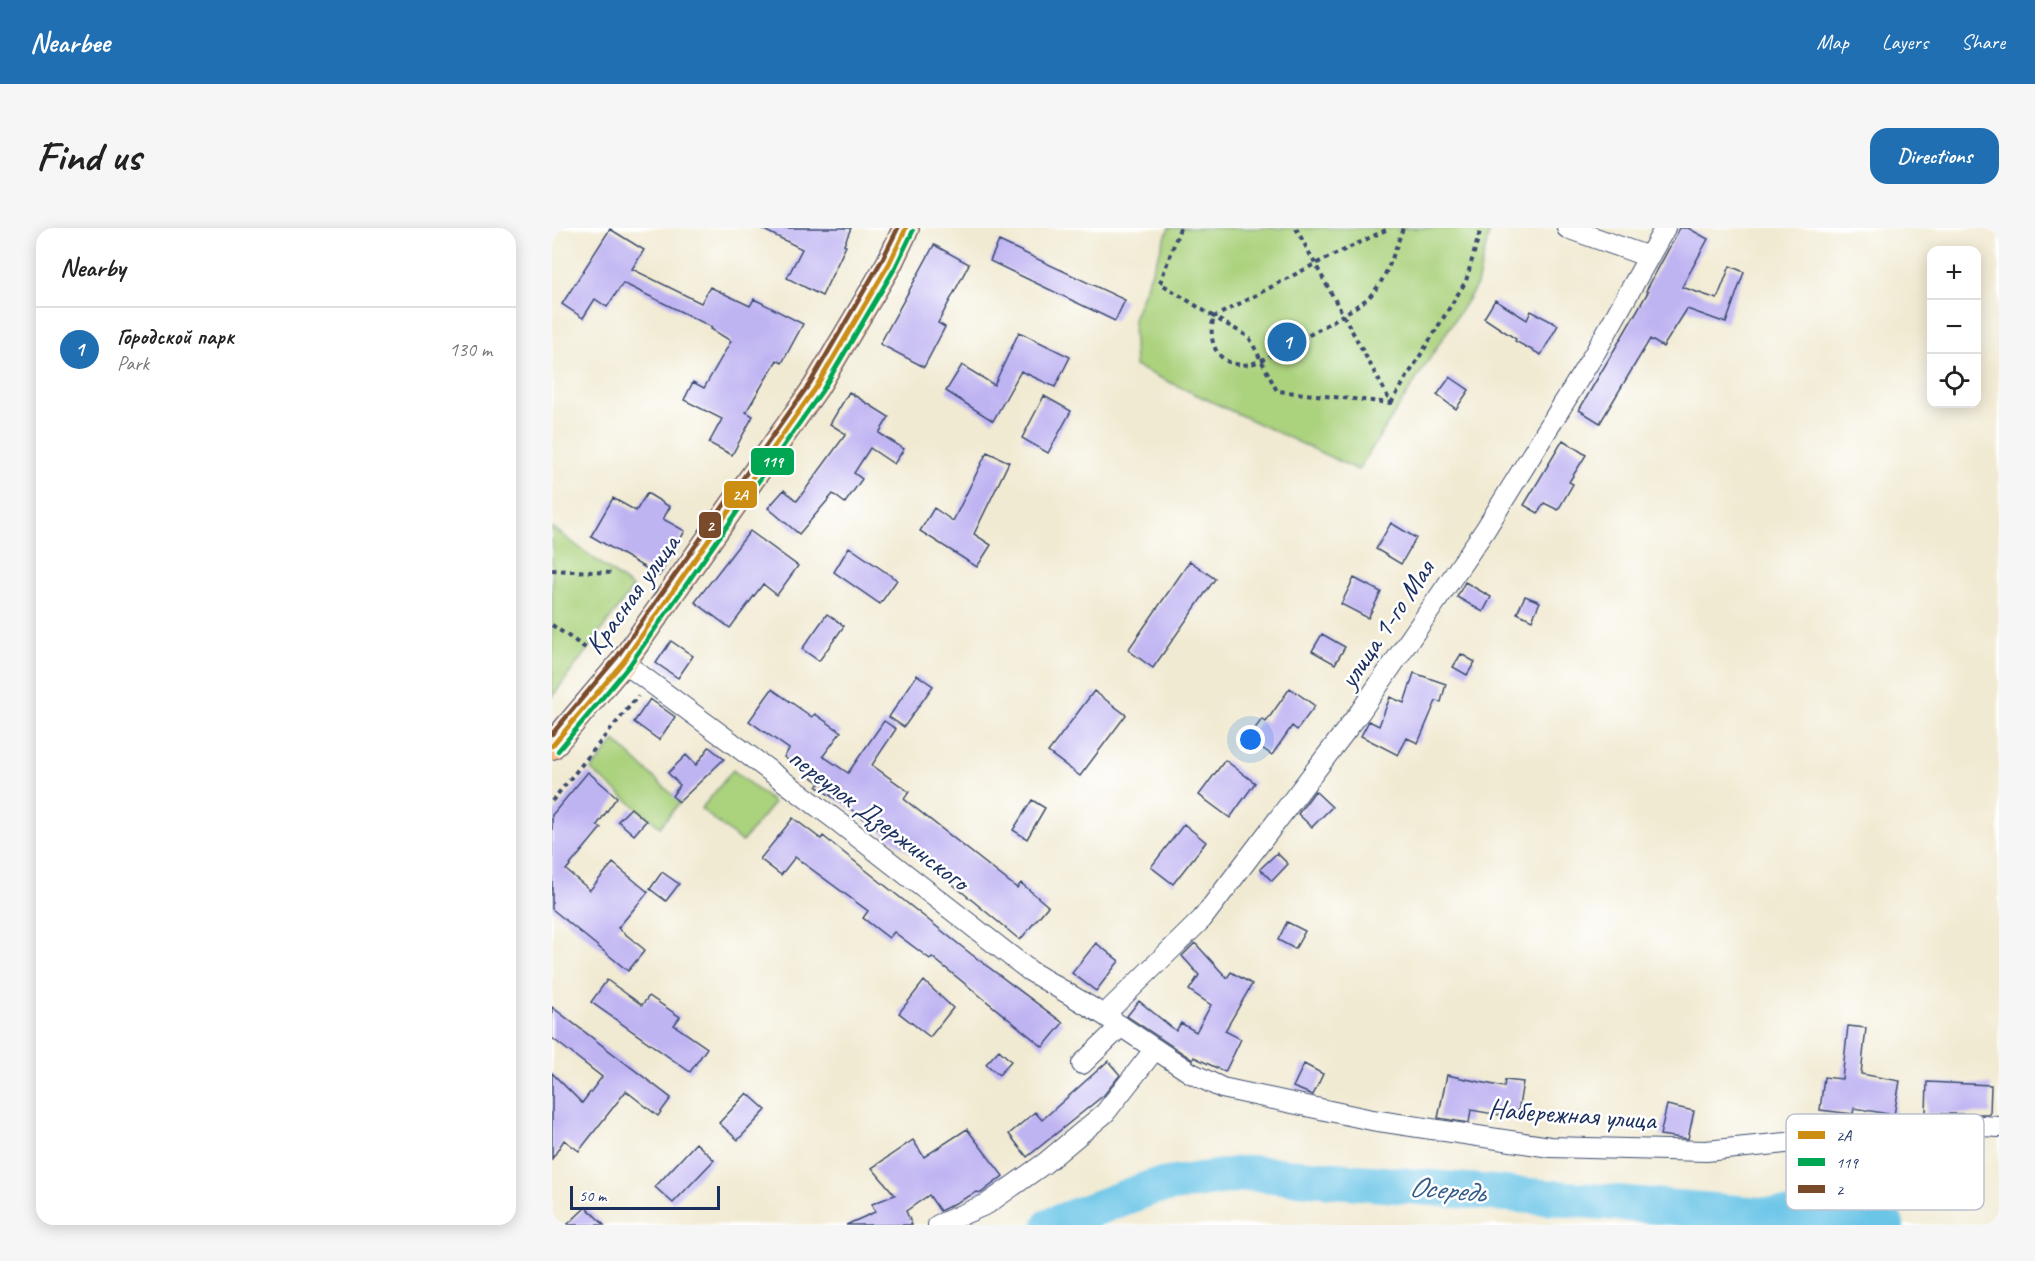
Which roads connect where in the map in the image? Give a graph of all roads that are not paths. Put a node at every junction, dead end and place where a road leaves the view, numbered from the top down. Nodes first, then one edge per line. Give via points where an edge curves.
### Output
1 (906, 228) edge
2 (1567, 228) edge
3 (1665, 228) edge
4 (1649, 257) junction
5 (623, 662) junction
6 (552, 746) edge
7 (1104, 1015) junction
8 (1121, 1026) junction
9 (1155, 1049) junction
10 (1082, 1064) dead end
11 (1984, 1126) edge
12 (1999, 1127) edge
13 (1786, 1143) edge
14 (938, 1225) edge

1 - 5 main road, Красная улица via 816,387
2 - 4 street
3 - 4 street, улица 1-го Мая
4 - 7 street, улица 1-го Мая via 1485,530 1360,712 1202,920
5 - 6 main road, Красная улица
5 - 7 street, переулок Дзержинского via 1030,971
7 - 8 street, Набережная улица
8 - 9 street, Набережная улица
8 - 10 street
9 - 13 street, Набережная улица via 1222,1088 1372,1120 1550,1147 1706,1151
9 - 14 street via 1105,1113 1054,1156 987,1204
11 - 12 street, Набережная улица

